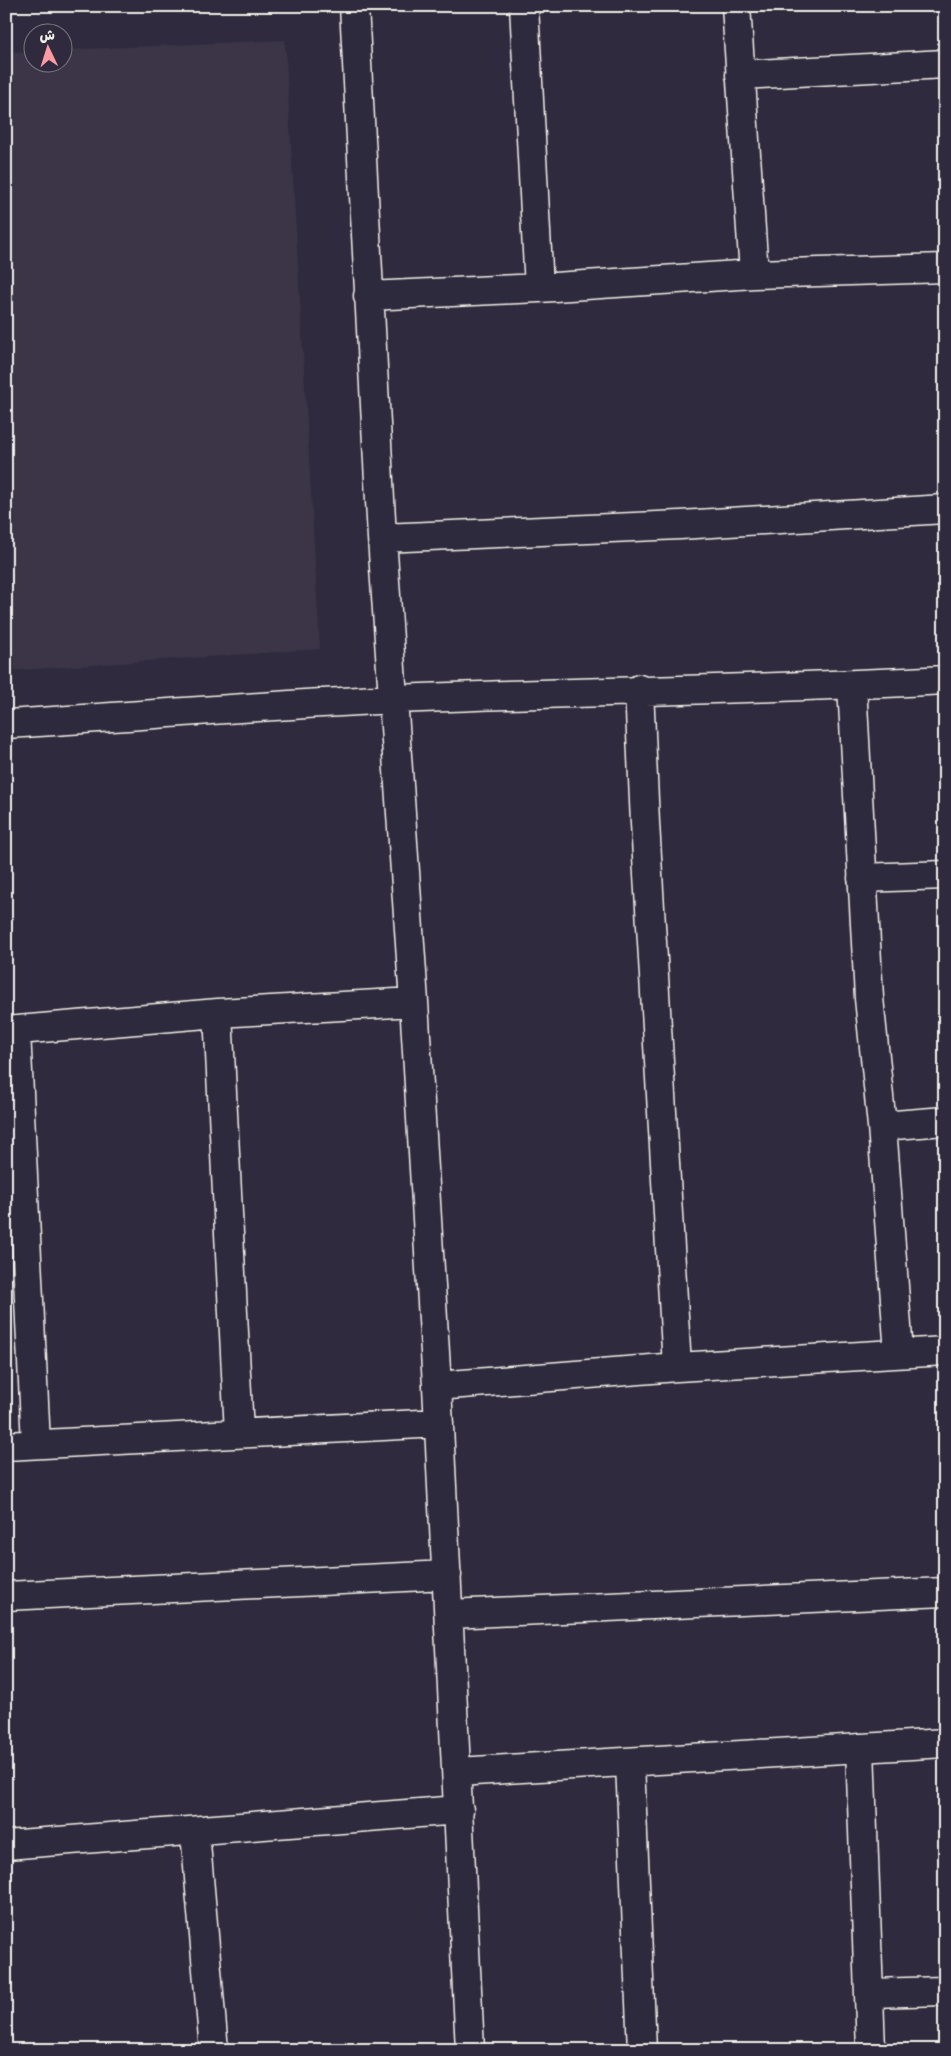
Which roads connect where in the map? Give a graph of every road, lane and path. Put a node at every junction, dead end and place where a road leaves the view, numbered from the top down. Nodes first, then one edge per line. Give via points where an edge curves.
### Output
1 (354, 6) edge
2 (524, 6) edge
3 (736, 6) edge
4 (945, 64) edge
5 (740, 75) junction
6 (945, 268) edge
7 (754, 274) junction
8 (539, 288) junction
9 (368, 296) junction
10 (945, 509) edge
11 (382, 538) junction
12 (945, 680) edge
13 (852, 685) junction
14 (639, 689) junction
15 (394, 699) junction
16 (6, 724) edge
17 (945, 874) edge
18 (862, 878) junction
19 (414, 1002) junction
20 (218, 1013) junction
21 (11, 1031) edge
22 (945, 1121) edge
23 (882, 1126) junction
24 (16, 1186) edge
25 (945, 1351) edge
26 (899, 1353) junction
27 (677, 1367) junction
28 (437, 1386) junction
29 (439, 1423) junction
30 (239, 1433) junction
31 (36, 1444) junction
32 (6, 1446) edge
33 (447, 1575) junction
34 (945, 1592) edge
35 (6, 1596) edge
36 (448, 1614) junction
37 (945, 1743) edge
38 (860, 1748) junction
39 (630, 1763) junction
40 (457, 1772) junction
41 (459, 1810) junction
42 (195, 1832) junction
43 (6, 1845) edge
44 (945, 1991) edge
45 (869, 1993) junction
46 (214, 2050) edge
47 (470, 2050) edge
48 (642, 2050) edge
49 (871, 2050) edge

1 - 9 street
2 - 8 street
3 - 5 street
4 - 5 street
5 - 7 street
6 - 7 street
7 - 8 street
8 - 9 street
9 - 11 street
10 - 11 street via 680,526
11 - 15 street
12 - 13 street
13 - 14 street
13 - 18 street
14 - 15 street
14 - 27 street
15 - 16 street
15 - 19 street
17 - 18 street
18 - 23 street via 869,998
19 - 20 street
19 - 28 street
20 - 21 street
20 - 30 street
21 - 24 street
22 - 23 street
23 - 26 street
24 - 31 street
25 - 26 street
26 - 27 street
27 - 28 street
28 - 29 street
29 - 30 street
29 - 33 street
30 - 31 street
31 - 32 street
33 - 35 street
33 - 36 street
34 - 36 street
36 - 40 street
37 - 38 street
38 - 39 street
38 - 45 street
39 - 40 street
39 - 48 street
40 - 41 street
41 - 42 street
41 - 47 street
42 - 43 street
42 - 46 street
44 - 45 street
45 - 49 street

